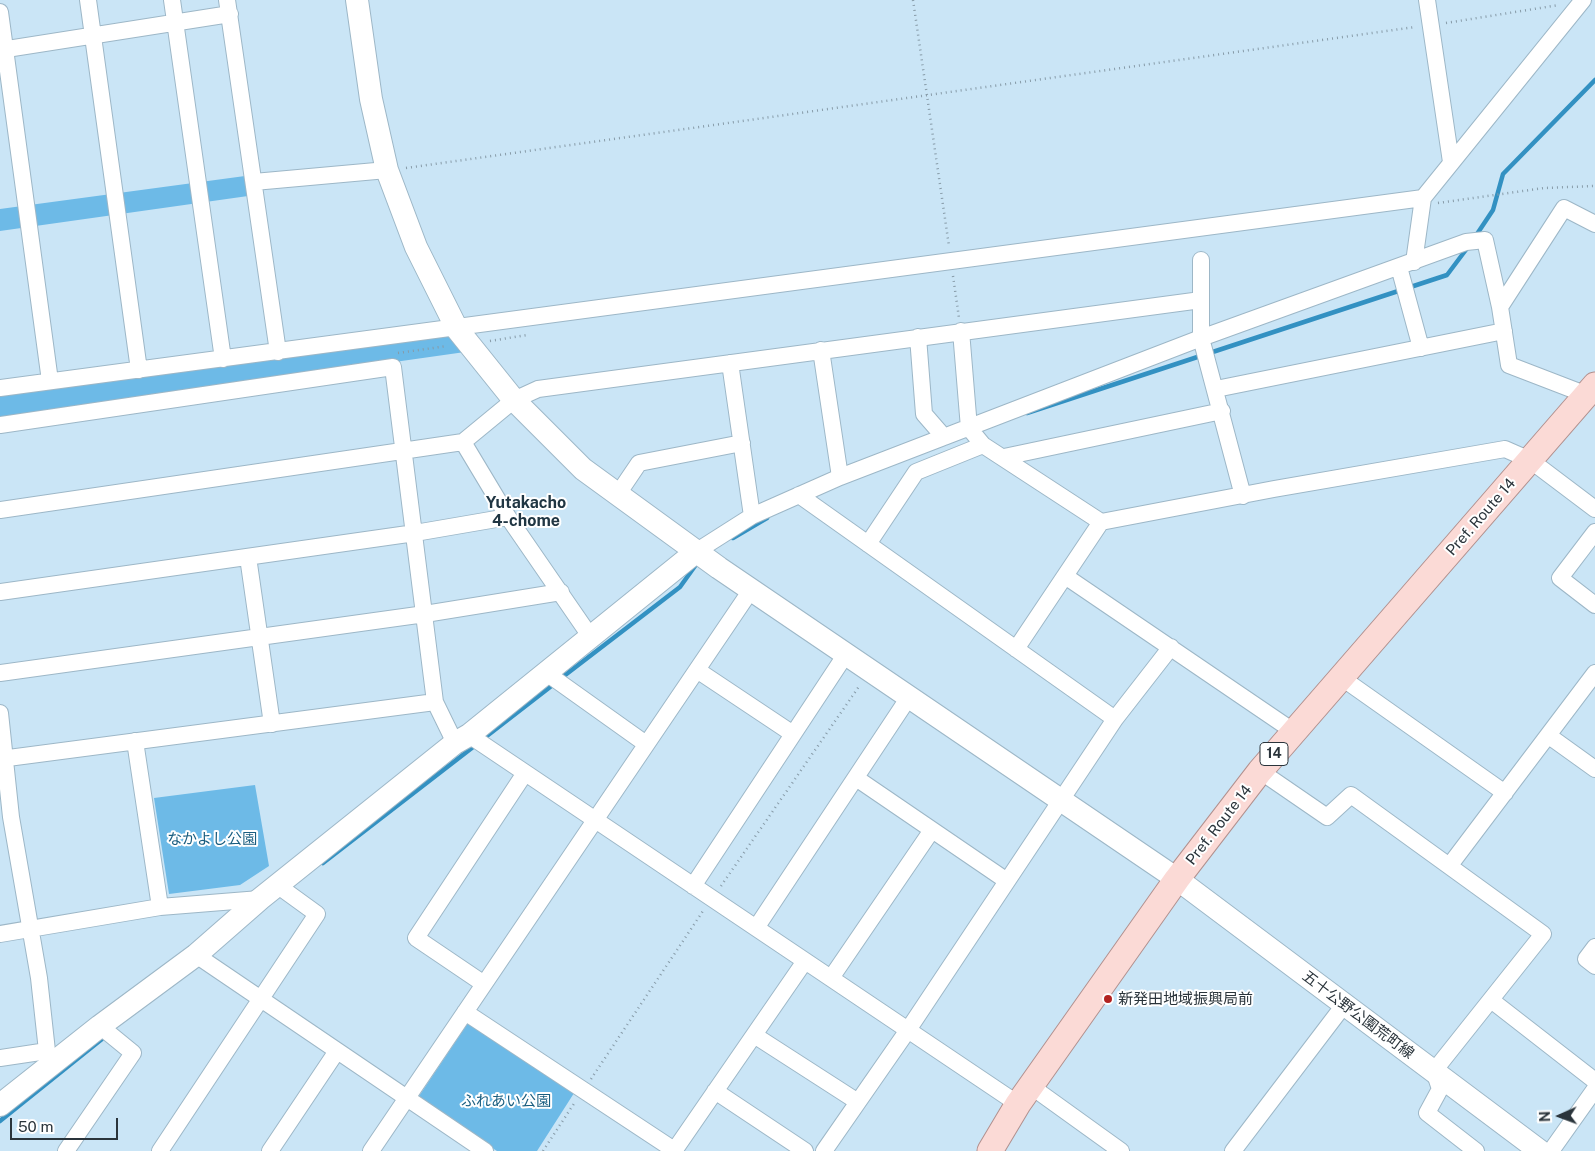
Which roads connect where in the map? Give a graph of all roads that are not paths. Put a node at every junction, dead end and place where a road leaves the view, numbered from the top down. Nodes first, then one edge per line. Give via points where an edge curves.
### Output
1 (88, 0) edge
2 (172, 0) edge
3 (357, 0) edge
4 (1427, 0) edge
5 (1582, 1) edge
6 (229, 7) edge
7 (0, 12) edge
8 (175, 23) junction
9 (94, 36) junction
10 (3, 50) edge
11 (1451, 162) junction
12 (387, 170) junction
13 (254, 182) junction
14 (1423, 198) junction
15 (1595, 224) edge
16 (1201, 260) dead end
17 (1407, 264) junction
18 (1201, 300) junction
19 (1500, 307) junction
20 (457, 329) junction
21 (961, 331) junction
22 (1504, 331) junction
23 (918, 337) junction
24 (1202, 338) junction
25 (1421, 348) junction
26 (821, 350) junction
27 (278, 352) junction
28 (222, 359) junction
29 (730, 362) junction
30 (139, 370) junction
31 (50, 381) junction
32 (0, 388) edge
33 (1216, 389) junction
34 (1591, 390) edge
35 (514, 400) junction
36 (1222, 411) junction
37 (0, 425) edge
38 (969, 428) junction
39 (944, 437) junction
40 (463, 442) junction
41 (742, 443) junction
42 (983, 445) junction
43 (404, 450) junction
44 (1004, 457) junction
45 (1530, 460) junction
46 (840, 477) junction
47 (618, 494) junction
48 (799, 495) junction
49 (1243, 496) junction
50 (1595, 509) edge
51 (0, 510) edge
52 (752, 516) junction
53 (508, 517) junction
54 (1101, 522) junction
55 (1595, 532) edge
56 (415, 533) junction
57 (868, 544) junction
58 (697, 551) junction
59 (248, 557) junction
60 (1065, 576) junction
61 (751, 590) junction
62 (0, 592) edge
63 (561, 592) junction
64 (1595, 605) edge
65 (425, 614) junction
66 (590, 636) junction
67 (260, 637) junction
68 (1171, 647) junction
69 (1016, 649) junction
70 (846, 654) junction
71 (697, 670) junction
72 (544, 672) junction
73 (0, 673) edge
74 (1595, 674) edge
75 (1342, 678) junction
76 (909, 697) junction
77 (435, 702) junction
78 (0, 713) edge
79 (1115, 719) junction
80 (272, 724) junction
81 (1293, 731) junction
82 (793, 734) junction
83 (1549, 736) junction
84 (462, 739) junction
85 (136, 741) junction
86 (646, 744) junction
87 (2, 758) edge
88 (1595, 769) edge
89 (1260, 771) junction
90 (525, 773) junction
91 (856, 778) junction
92 (1505, 793) junction
93 (1061, 801) junction
94 (6, 818) edge
95 (595, 820) junction
96 (932, 830) junction
97 (1450, 865) junction
98 (1176, 879) junction
99 (1007, 881) junction
100 (693, 886) junction
101 (269, 892) junction
102 (160, 907) junction
103 (30, 928) junction
104 (756, 928) junction
105 (0, 934) edge
106 (1595, 947) edge
107 (196, 955) junction
108 (805, 961) junction
109 (1595, 966) edge
110 (831, 978) junction
111 (484, 984) junction
112 (262, 1000) junction
113 (1491, 1000) junction
114 (1344, 1005) junction
115 (465, 1012) junction
116 (100, 1026) junction
117 (908, 1030) junction
118 (754, 1035) junction
119 (337, 1051) junction
120 (0, 1058) edge
121 (49, 1058) junction
122 (1434, 1071) junction
123 (1595, 1081) edge
124 (1595, 1089) edge
125 (715, 1091) junction
126 (1025, 1096) junction
127 (406, 1098) junction
128 (858, 1102) junction
129 (0, 1105) edge
130 (674, 1150) edge
131 (66, 1151) edge
132 (160, 1151) edge
133 (270, 1151) edge
134 (371, 1151) edge
135 (485, 1151) edge
136 (805, 1151) edge
137 (824, 1151) edge
138 (990, 1151) edge
139 (1120, 1151) edge
140 (1233, 1151) edge
141 (1476, 1151) edge
142 (1540, 1151) edge
143 (1551, 1151) edge

1 - 9 street
2 - 8 street
3 - 12 street, 五十公野公園荒町線 via 371,98
4 - 11 street
5 - 11 street
6 - 8 street
6 - 13 street
7 - 10 street
8 - 9 street
8 - 28 street
9 - 10 street
9 - 30 street
10 - 31 street
11 - 14 street
12 - 13 street
12 - 20 street, 五十公野公園荒町線 via 416,247
13 - 27 street
14 - 17 street
14 - 20 street
15 - 19 street via 1564,208
16 - 18 street
17 - 19 street via 1473,240 1485,240
17 - 24 street
17 - 25 street
18 - 21 street
18 - 24 street
19 - 22 street
20 - 27 street
20 - 35 street, 五十公野公園荒町線
21 - 23 street
21 - 38 street
22 - 25 street
22 - 34 street via 1509,365
23 - 26 street
23 - 39 street via 924,414
24 - 33 street
24 - 38 street
25 - 33 street
26 - 29 street
26 - 46 street
27 - 28 street
28 - 30 street
29 - 35 street via 538,389
29 - 41 street
30 - 31 street
31 - 32 street
33 - 36 street
34 - 45 main road, Pref. Route 14 / 14
35 - 40 street
35 - 47 street, 五十公野公園荒町線 via 583,469
36 - 44 street
36 - 49 street
37 - 43 street via 393,367
38 - 39 street
38 - 42 street
39 - 46 street
40 - 43 street
40 - 53 street
41 - 47 street via 639,463
41 - 52 street
42 - 44 street
42 - 57 street via 916,472
43 - 51 street
43 - 56 street
44 - 54 street
45 - 49 street via 1505,449
45 - 50 street
45 - 75 main road, Pref. Route 14 / 14
46 - 48 street
47 - 58 street, 五十公野公園荒町線
48 - 52 street
48 - 57 street
49 - 54 street
52 - 58 street
53 - 56 street
53 - 63 street
54 - 60 street
55 - 64 street via 1560,578
56 - 59 street
56 - 65 street
57 - 69 street
58 - 61 street, 五十公野公園荒町線
58 - 66 street
59 - 62 street
59 - 67 street
60 - 68 street
60 - 69 street
61 - 70 street, 五十公野公園荒町線
61 - 71 street
63 - 65 street
63 - 66 street
65 - 67 street
65 - 77 street
66 - 72 street
67 - 73 street
67 - 80 street
68 - 79 street
68 - 81 street
69 - 79 street
70 - 76 street, 五十公野公園荒町線
70 - 82 street
71 - 82 street
71 - 86 street
72 - 84 street
72 - 86 street
74 - 83 street
75 - 81 main road, Pref. Route 14 / 14
75 - 92 street
76 - 91 street
76 - 93 street, 五十公野公園荒町線
77 - 80 street
77 - 84 street
78 - 87 street
79 - 93 street
80 - 85 street
81 - 89 main road, Pref. Route 14 / 14
82 - 100 street
83 - 88 street
83 - 92 street
84 - 90 street
84 - 101 street
85 - 87 street
85 - 102 street
86 - 95 street
87 - 94 street
89 - 97 street via 1327,817 1351,795
89 - 98 main road, Pref. Route 14 / 14
90 - 95 street
90 - 111 street via 416,938
91 - 96 street
91 - 104 street
92 - 97 street
93 - 98 street, 五十公野公園荒町線
93 - 99 street
94 - 103 street
95 - 100 street
95 - 111 street
96 - 99 street
96 - 110 street
97 - 113 street via 1543,934
98 - 114 street, 五十公野公園荒町線
98 - 126 main road, Pref. Route 14 / 14
99 - 117 street
100 - 104 street
101 - 102 street
101 - 107 street
101 - 112 street via 317,914
102 - 103 street
103 - 105 street
103 - 121 street
104 - 108 street
106 - 109 street via 1586,959
107 - 112 street
107 - 116 street
108 - 110 street
108 - 118 street
110 - 117 street
111 - 115 street
112 - 119 street
112 - 132 street
113 - 122 street
113 - 123 street
114 - 122 street, 五十公野公園荒町線
114 - 140 street
115 - 127 street
115 - 130 street
116 - 121 street
116 - 131 street via 133,1052
117 - 126 street
117 - 128 street
118 - 125 street
118 - 128 street
119 - 127 street
119 - 133 street
120 - 121 street
121 - 129 street
122 - 141 street via 1440,1089 1427,1113
122 - 142 street, 五十公野公園荒町線
124 - 143 street
125 - 130 street
125 - 136 street
126 - 138 main road, Pref. Route 14 / 14
126 - 139 street
127 - 134 street
127 - 135 street
128 - 137 street

